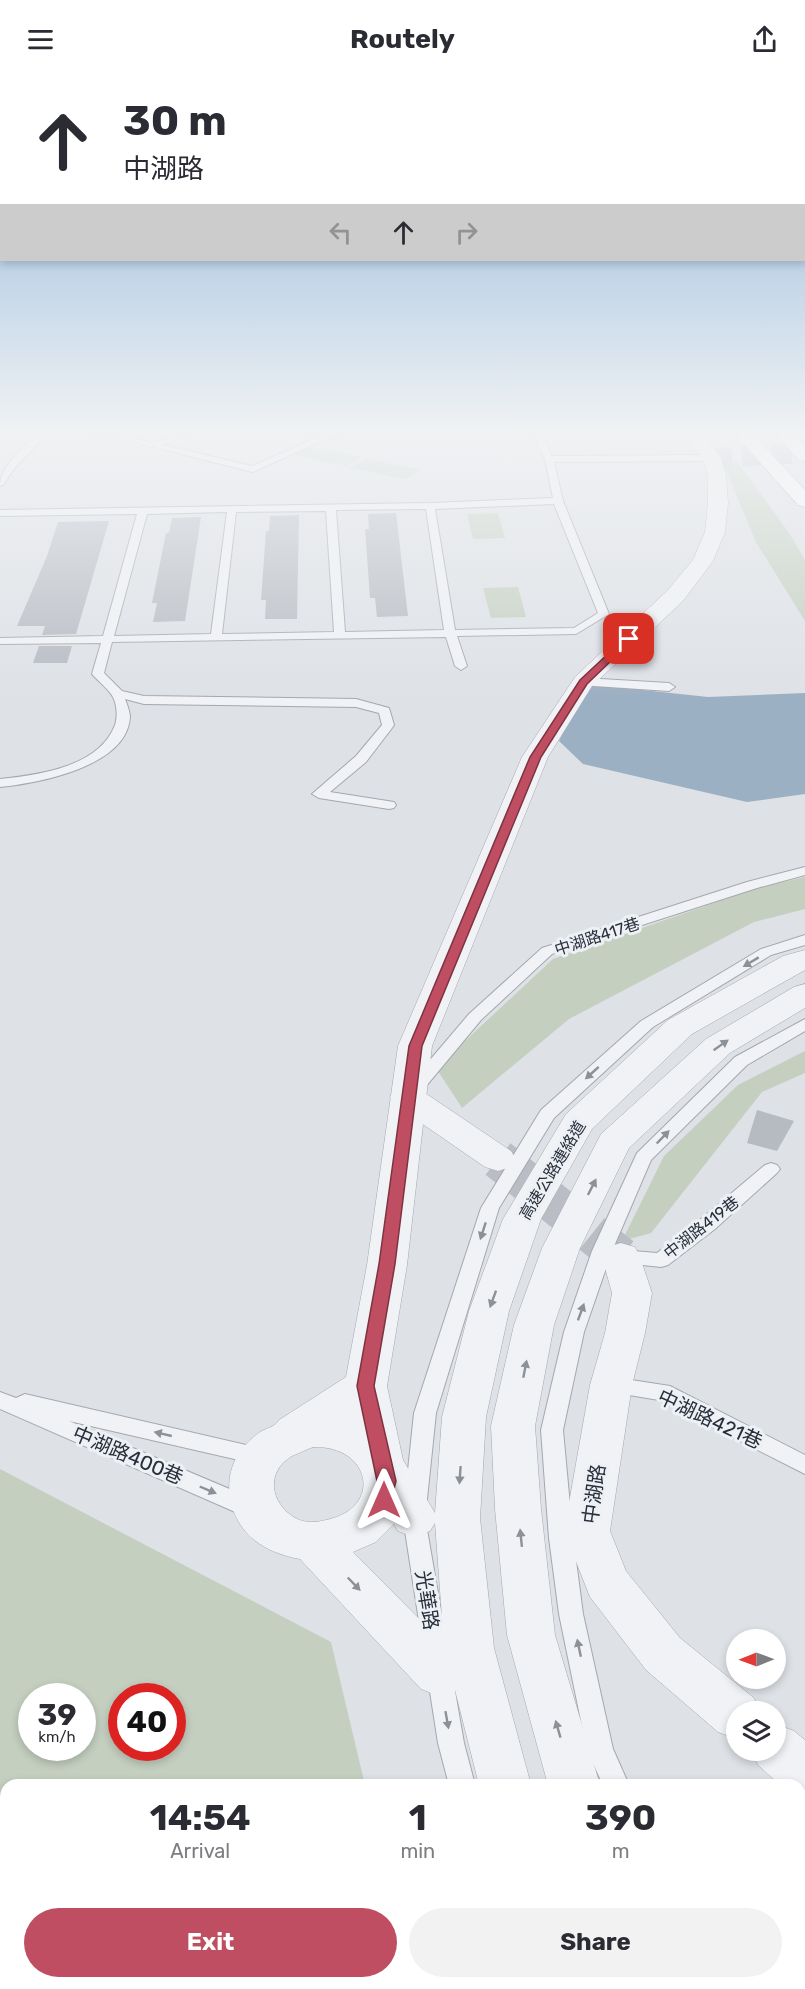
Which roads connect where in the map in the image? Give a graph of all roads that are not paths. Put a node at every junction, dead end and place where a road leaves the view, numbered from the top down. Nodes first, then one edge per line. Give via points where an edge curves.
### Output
1 (140, 519) edge
2 (231, 519) edge
3 (332, 519) edge
4 (432, 519) edge
5 (565, 519) edge
6 (716, 519) edge
7 (450, 631) junction
8 (340, 634) junction
9 (216, 636) junction
10 (110, 638) junction
11 (0, 641) edge
12 (461, 666) dead end
13 (583, 682) junction
14 (669, 687) dead end
15 (118, 694) junction
16 (0, 783) edge
17 (389, 805) dead end
18 (805, 871) edge
19 (805, 940) edge
20 (805, 959) edge
21 (805, 994) edge
22 (805, 1024) edge
23 (407, 1097) junction
24 (498, 1159) tunnel mouth
25 (771, 1169) dead end
26 (621, 1257) joint
27 (611, 1385) junction
28 (366, 1386) junction
29 (0, 1398) edge
30 (444, 1415) junction
31 (533, 1428) junction
32 (275, 1446) junction
33 (382, 1463) junction
34 (805, 1465) edge
35 (256, 1511) junction
36 (414, 1518) junction
37 (313, 1542) junction
38 (438, 1673) junction
39 (726, 1707) edge
40 (786, 1757) edge
41 (805, 1773) edge
42 (461, 1779) edge
43 (503, 1779) edge
44 (572, 1779) edge
45 (613, 1779) edge

1 - 10 lane
2 - 9 lane
3 - 8 lane
4 - 7 lane
5 - 7 lane via 604,614 576,631
6 - 13 street via 703,561 675,596
7 - 8 lane
7 - 12 lane
8 - 9 lane
9 - 10 lane
10 - 11 lane
10 - 15 lane via 98,674
13 - 14 lane
13 - 23 street via 535,757 416,1046
15 - 16 lane via 124,717 114,739 89,760 32,780
15 - 17 lane via 144,700 356,703 385,711 387,725 361,759 319,794
18 - 23 lane, 中湖路417巷 via 547,951 476,1017
19 -> 30 lane via 766,952 647,1024 547,1114 490,1208
20 -> 30 street, 高速公路連絡道 via 680,1027 578,1122 522,1219 489,1311
31 -> 21 street via 534,1326 561,1248 614,1142 718,1046
31 -> 22 lane via 643,1157 741,1061
23 - 24 street
23 - 28 street via 387,1264
25 - 26 lane, 中湖路419巷 via 661,1260
26 - 27 street, 中湖路 via 632,1293
27 - 34 lane, 中湖路421巷 via 663,1392
27 - 39 street, 中湖路 via 587,1531 607,1583 663,1654
28 - 32 street
28 - 33 street
32 -> 29 lane, 中湖路400巷
29 -> 35 lane, 中湖路400巷
30 - 36 lane, 光華路
30 -> 43 street, 光華路 via 470,1648
44 -> 31 street via 531,1635 518,1509
45 -> 31 lane via 600,1750 561,1538
32 - 33 street via 309,1430 332,1430 353,1436 370,1447
32 - 35 street via 251,1474 249,1493
33 - 36 street
33 - 37 street via 387,1481 384,1500 374,1517 357,1531
35 - 37 street via 269,1527 289,1538
36 - 38 lane, 光華路
37 -> 38 street
38 -> 42 lane, 光華路
40 - 41 street

